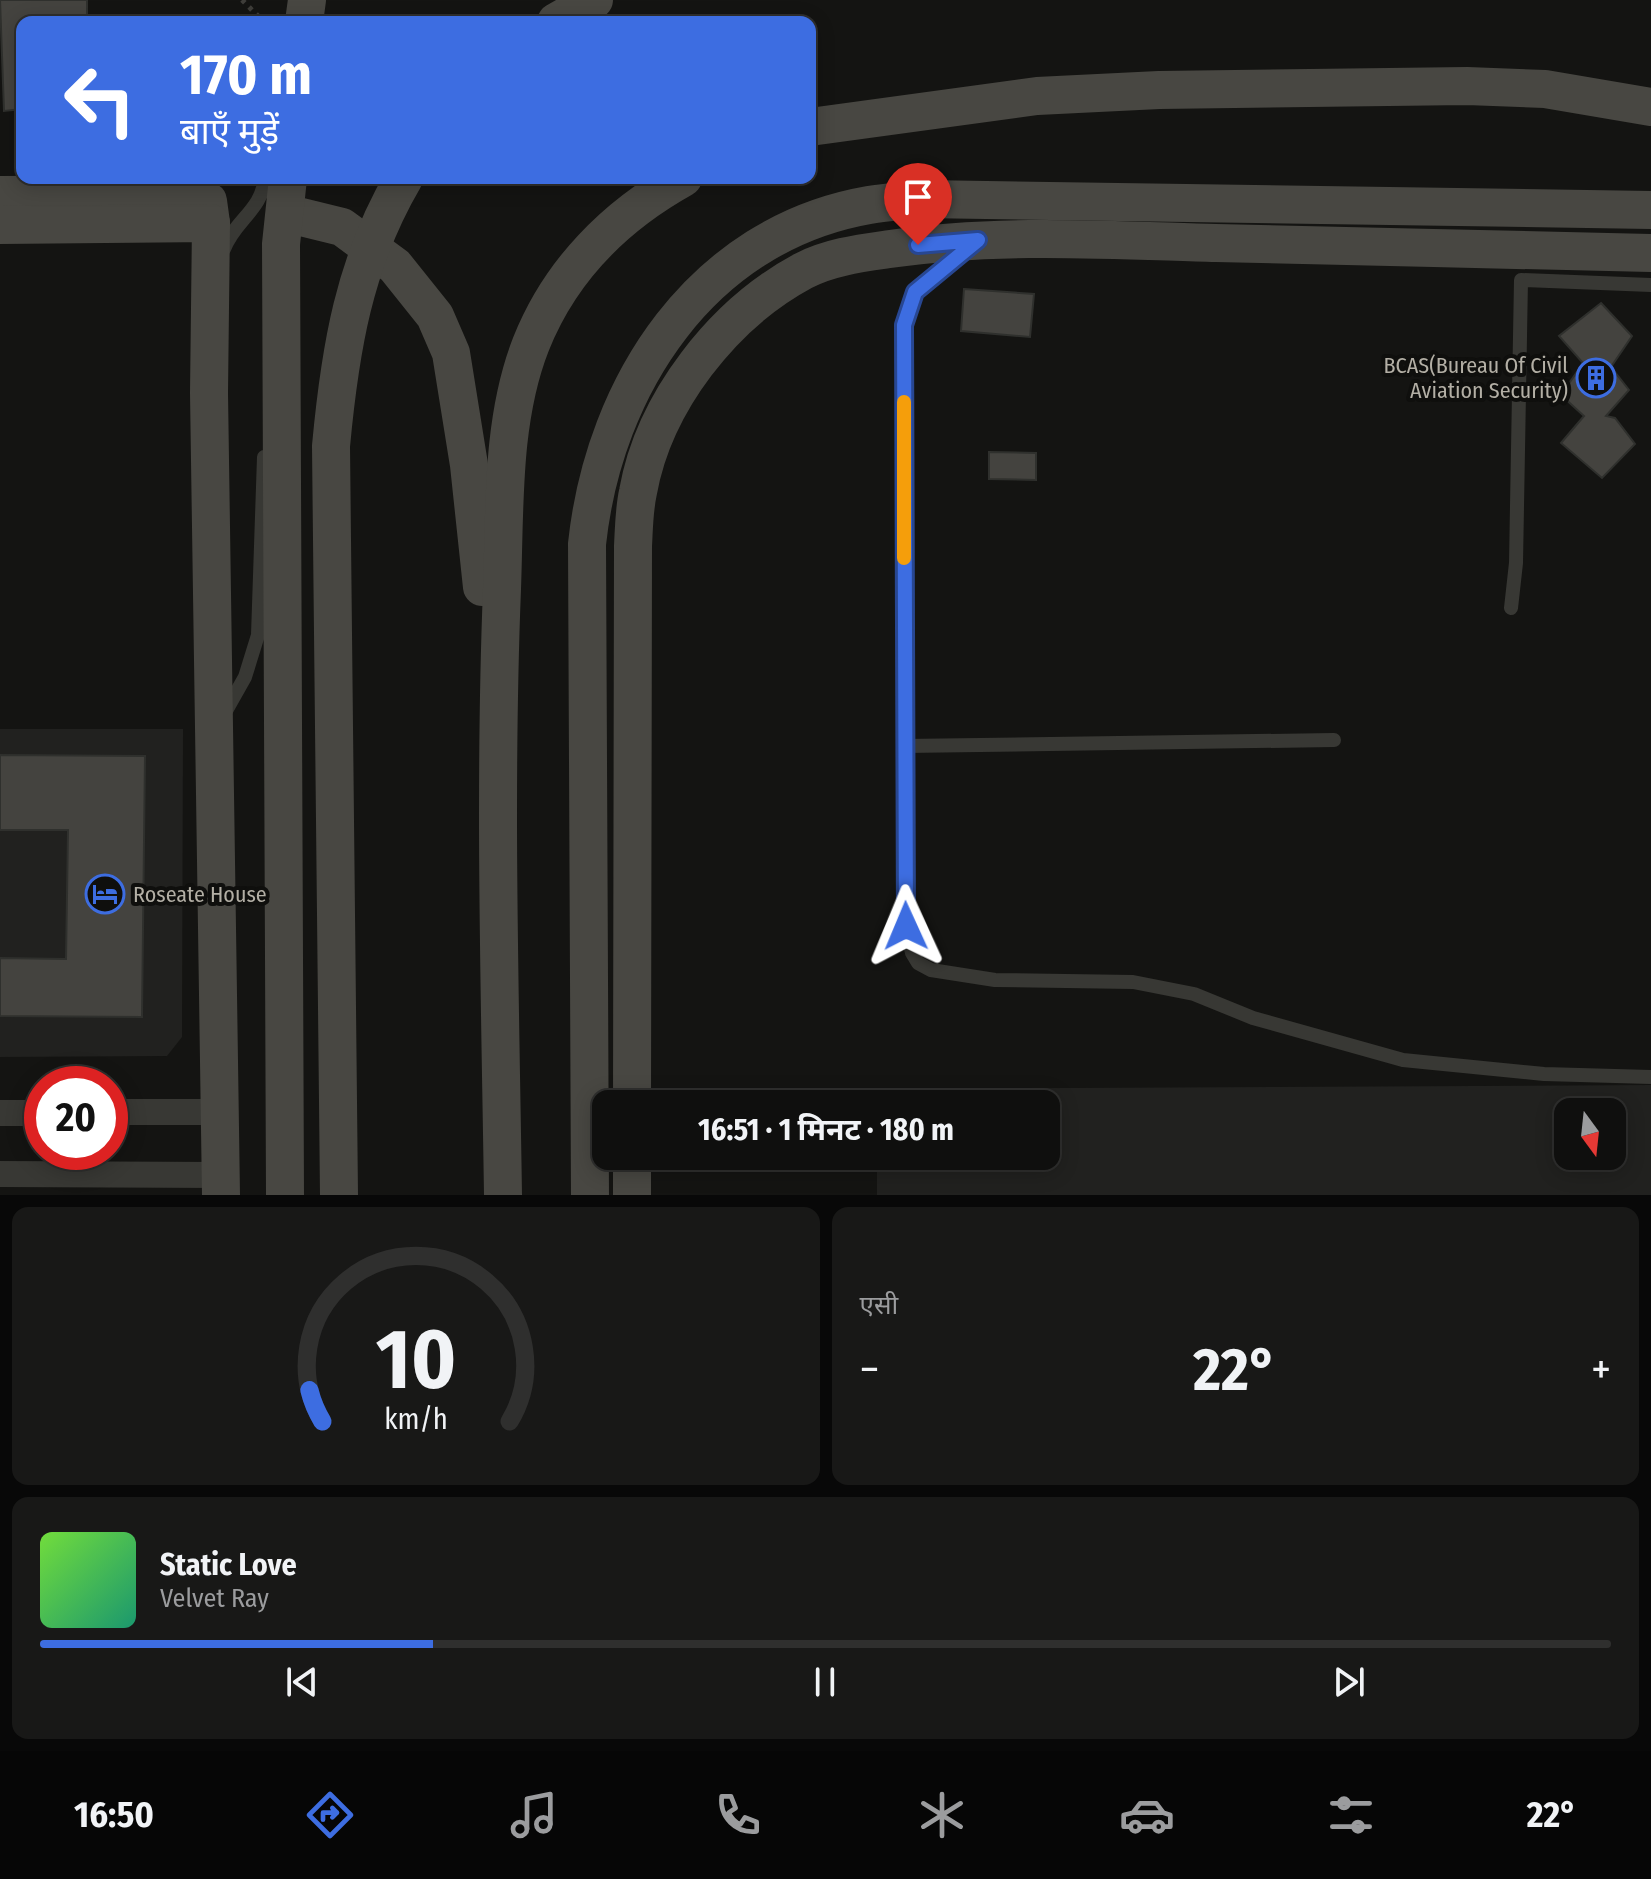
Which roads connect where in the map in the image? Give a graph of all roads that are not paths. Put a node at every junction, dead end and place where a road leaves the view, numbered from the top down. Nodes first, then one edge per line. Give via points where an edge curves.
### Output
1 (594, 0) edge
2 (566, 16) edge
3 (1651, 107) edge
4 (816, 126) edge
5 (265, 184) edge
6 (400, 184) edge
7 (672, 184) edge
8 (0, 195) edge
9 (286, 196) edge
10 (1651, 210) edge
11 (211, 223) junction
12 (0, 225) edge
13 (978, 240) junction
14 (1651, 253) edge
15 (281, 269) junction
16 (1651, 285) edge
17 (210, 287) junction
18 (1511, 608) dead end
19 (496, 722) junction
20 (215, 731) junction
21 (1334, 740) dead end
22 (904, 746) junction
23 (1651, 1077) edge
24 (632, 1090) edge
25 (128, 1112) edge
26 (219, 1112) junction
27 (0, 1113) edge
28 (24, 1113) edge
29 (632, 1170) edge
30 (0, 1174) edge
31 (220, 1185) edge
32 (285, 1195) edge
33 (339, 1195) edge
34 (503, 1195) edge
35 (590, 1195) edge
36 (632, 1195) edge

1 - 2 street, bridge
3 - 4 street via 1545,89 1467,86 1159,90 1037,96
5 - 17 lane via 264,194 231,229
6 - 33 street, bridge via 379,220 354,293 331,446
7 - 19 street via 645,199 582,258 550,301 530,347 512,415 506,477
8 - 11 street via 197,194 208,201
9 - 15 street
9 - 19 street via 342,227 395,266 435,316 451,353 469,465
10 - 35 street via 923,199 868,205 809,223 712,282 677,318 632,383 599,467 591,506
11 - 12 street
11 - 17 street
13 - 14 street
13 - 22 lane via 915,292 904,325
13 - 24 street via 870,252 804,270 726,329 695,365 650,449 638,491 633,546
15 - 20 lane via 265,430 258,635 245,677
15 - 32 street
16 - 18 lane via 1521,280
17 - 20 street
19 - 34 street
20 - 26 street
21 - 22 lane
22 - 23 lane via 906,926 912,953 931,970 995,980 1133,982 1194,994 1253,1018 1403,1060 1544,1074
25 - 26 street
26 - 31 street
27 - 28 street
29 - 36 street
30 - 31 street

